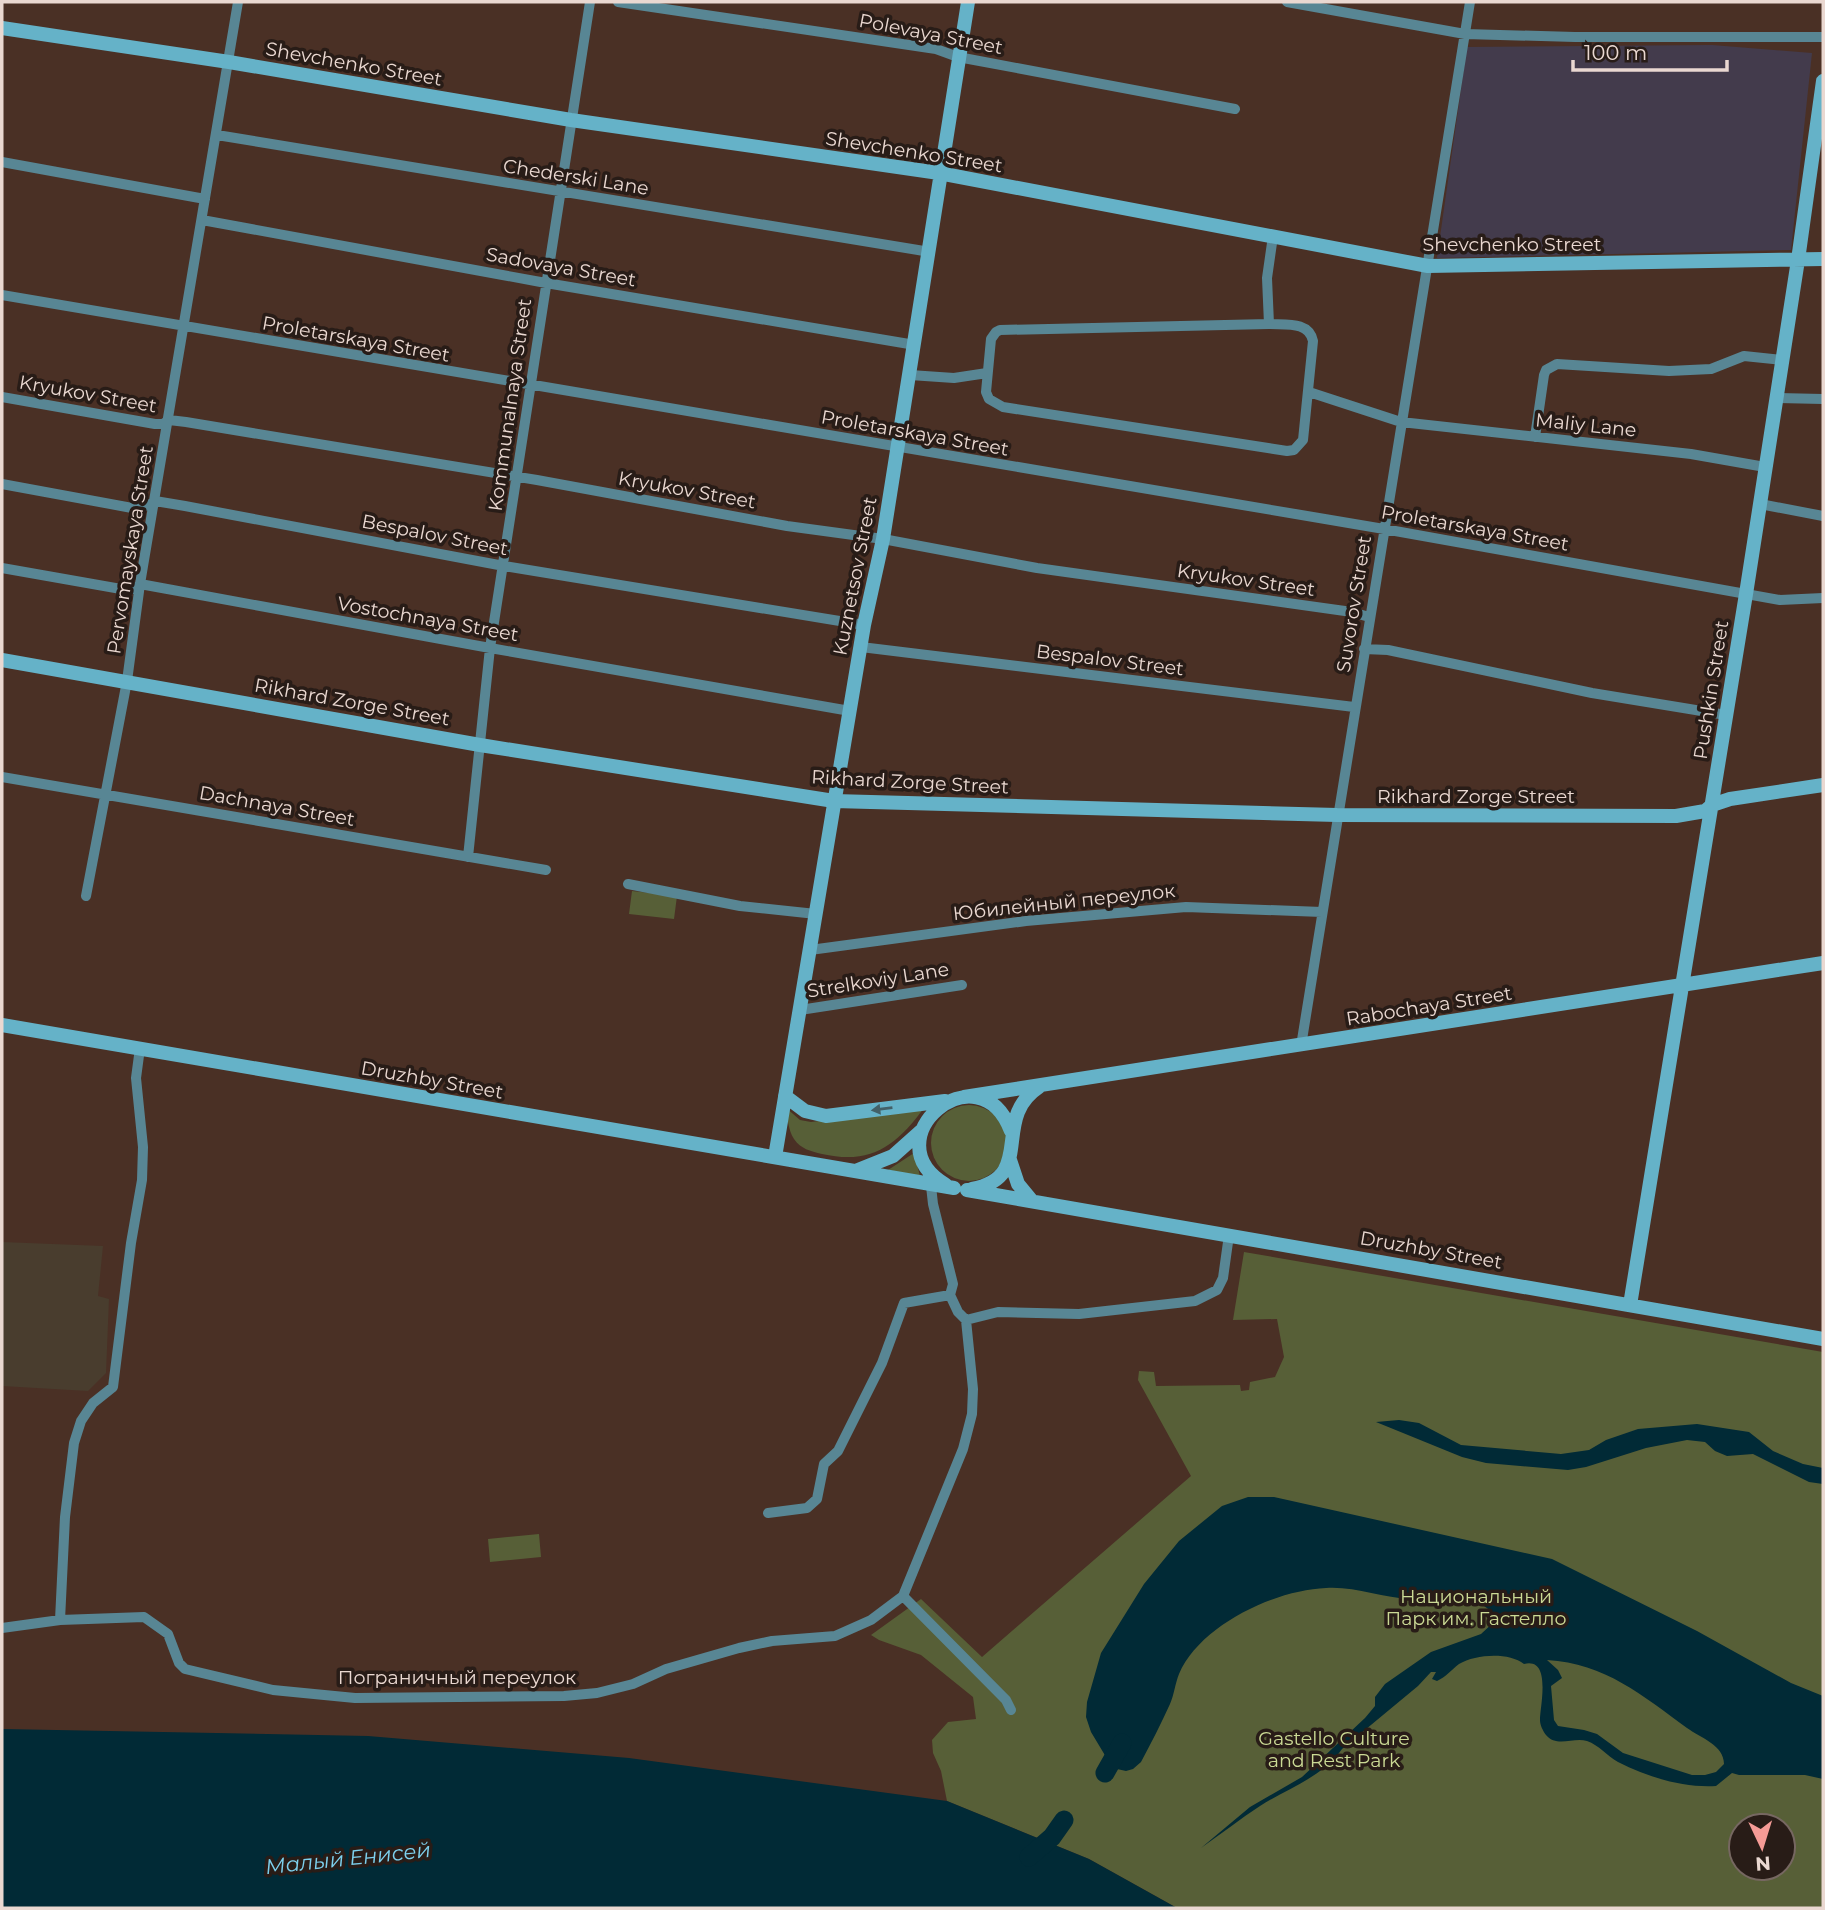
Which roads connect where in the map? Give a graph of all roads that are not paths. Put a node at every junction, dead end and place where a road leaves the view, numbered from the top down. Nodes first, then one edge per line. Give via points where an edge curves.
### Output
1 (238, 2) edge
2 (590, 2) edge
3 (618, 2) edge
4 (968, 2) edge
5 (1287, 2) edge
6 (1470, 2) edge
7 (2, 28) edge
8 (1465, 34) junction
9 (1823, 37) edge
10 (958, 57) junction
11 (229, 62) junction
12 (1823, 81) edge
13 (1235, 109) dead end
14 (571, 120) junction
15 (1820, 128) edge
16 (216, 135) junction
17 (2, 162) edge
18 (939, 173) junction
19 (561, 192) junction
20 (205, 199) junction
21 (202, 220) junction
22 (1273, 236) junction
23 (930, 252) junction
24 (1798, 260) junction
25 (1823, 260) edge
26 (1428, 266) junction
27 (546, 283) junction
28 (2, 295) edge
29 (1269, 324) junction
30 (183, 327) junction
31 (915, 345) junction
32 (1783, 360) junction
33 (987, 373) junction
34 (910, 375) junction
35 (531, 386) junction
36 (1309, 392) junction
37 (2, 397) edge
38 (1776, 398) junction
39 (1823, 398) edge
40 (169, 420) junction
41 (1401, 422) junction
42 (1535, 437) junction
43 (898, 448) junction
44 (1765, 467) junction
45 (518, 477) junction
46 (2, 484) edge
47 (155, 501) junction
48 (1760, 504) junction
49 (1823, 516) edge
50 (1384, 529) junction
51 (883, 539) junction
52 (504, 566) junction
53 (2, 568) edge
54 (140, 584) junction
55 (1746, 594) junction
56 (1823, 598) edge
57 (1369, 617) junction
58 (864, 625) junction
59 (860, 647) junction
60 (490, 648) junction
61 (1364, 649) junction
62 (2, 660) edge
63 (127, 681) junction
64 (1354, 707) junction
65 (850, 711) junction
66 (1726, 715) junction
67 (480, 745) junction
68 (2, 777) edge
69 (1823, 785) edge
70 (106, 794) junction
71 (834, 802) junction
72 (1712, 805) junction
73 (1337, 815) junction
74 (468, 857) junction
75 (545, 870) dead end
76 (628, 884) dead end
77 (86, 896) dead end
78 (1322, 912) junction
79 (816, 914) junction
80 (810, 950) junction
81 (1823, 963) edge
82 (1683, 984) junction
83 (962, 985) dead end
84 (800, 1010) junction
85 (2, 1025) edge
86 (1301, 1046) junction
87 (140, 1048) junction
88 (1040, 1086) junction
89 (785, 1096) junction
90 (957, 1099) junction
91 (921, 1131) junction
92 (1011, 1131) junction
93 (775, 1157) junction
94 (1010, 1160) junction
95 (855, 1171) junction
96 (930, 1178) junction
97 (960, 1189) junction
98 (1032, 1201) junction
99 (1229, 1235) junction
100 (950, 1295) junction
101 (1630, 1304) junction
102 (965, 1320) junction
103 (1823, 1339) edge
104 (768, 1513) dead end
105 (903, 1596) junction
106 (60, 1620) junction
107 (2, 1628) edge
108 (1011, 1710) dead end

1 - 11 street, Pervomayskaya Street
2 - 14 street, Kommunalnaya Street
3 - 10 street, Polevaya Street via 936,49
4 - 10 street, Kuznetsov Street
5 - 8 street
6 - 8 street, Suvorov Street
7 - 11 street, Shevchenko Street
8 - 9 street
8 - 26 street, Suvorov Street
10 - 13 street, Polevaya Street
10 - 18 street, Kuznetsov Street
11 - 14 street, Shevchenko Street
11 - 16 street, Pervomayskaya Street
12 - 15 street, Pushkin Street
14 - 18 street, Shevchenko Street
14 - 19 street, Kommunalnaya Street
15 - 24 street, Pushkin Street
16 - 19 street, Chederski Lane
16 - 20 street, Pervomayskaya Street
17 - 20 street
18 - 22 street, Shevchenko Street
18 - 23 street, Kuznetsov Street
19 - 23 street, Chederski Lane
19 - 27 street, Kommunalnaya Street
20 - 21 street, Pervomayskaya Street
21 - 27 street, Sadovaya Street
21 - 30 street, Pervomayskaya Street
22 - 26 street, Shevchenko Street
22 - 29 street via 1267,278
23 - 31 street, Kuznetsov Street
24 - 25 street, Shevchenko Street
24 - 26 street, Shevchenko Street
24 - 32 street, Pushkin Street
26 - 41 street, Suvorov Street
27 - 31 street, Sadovaya Street
27 - 35 street, Kommunalnaya Street
28 - 30 street, Proletarskaya Street
29 - 33 street via 1000,330 991,339
29 - 36 street via 1300,326 1312,334
30 - 35 street, Proletarskaya Street
30 - 40 street, Pervomayskaya Street
31 - 34 street, Kuznetsov Street
32 - 38 street, Pushkin Street
32 - 42 street via 1744,356 1711,369 1669,371 1557,364 1544,375
33 - 34 street via 954,378
33 - 36 street via 986,392 1003,407 1287,451 1303,440
34 - 43 street, Kuznetsov Street
35 - 43 street, Proletarskaya Street
35 - 45 street, Kommunalnaya Street
36 - 41 street, Maliy Lane
37 - 40 street, Kryukov Street via 155,424
38 - 39 street
38 - 44 street, Pushkin Street
40 - 45 street, Kryukov Street
40 - 47 street, Pervomayskaya Street
41 - 42 street, Maliy Lane
41 - 50 street, Suvorov Street
42 - 44 street, Maliy Lane
43 - 50 street, Proletarskaya Street
43 - 51 street, Kuznetsov Street
44 - 48 street, Pushkin Street
45 - 51 street, Kryukov Street
45 - 52 street, Kommunalnaya Street
46 - 47 street, Bespalov Street via 132,508
47 - 52 street, Bespalov Street
47 - 54 street, Pervomayskaya Street
48 - 49 street
48 - 55 street, Pushkin Street
50 - 55 street, Proletarskaya Street
50 - 57 street, Suvorov Street
51 - 57 street, Kryukov Street via 1037,568
51 - 58 street, Kuznetsov Street
52 - 58 street, Bespalov Street
52 - 60 street, Kommunalnaya Street
53 - 54 street, Vostochnaya Street via 121,589 135,589
54 - 60 street, Vostochnaya Street
54 - 63 street, Pervomayskaya Street
55 - 56 street, Proletarskaya Street via 1780,600
55 - 66 street, Pushkin Street
57 - 61 street, Suvorov Street
58 - 59 street, Kuznetsov Street
59 - 64 street, Bespalov Street
59 - 65 street, Kuznetsov Street
60 - 65 street, Vostochnaya Street
60 - 67 street, Kommunalnaya Street
61 - 64 street, Suvorov Street
61 - 66 street
62 - 63 street, Rikhard Zorge Street
63 - 67 street, Rikhard Zorge Street
63 - 70 street, Pervomayskaya Street
64 - 73 street, Suvorov Street
65 - 71 street, Kuznetsov Street
66 - 72 street, Pushkin Street
67 - 71 street, Rikhard Zorge Street
67 - 74 street, Kommunalnaya Street
68 - 70 street, Dachnaya Street
69 - 72 street, Rikhard Zorge Street
70 - 74 street, Dachnaya Street
70 - 77 street, Pervomayskaya Street
71 - 73 street, Rikhard Zorge Street
71 - 79 street, Kuznetsov Street
72 - 73 street, Rikhard Zorge Street via 1705,811 1676,816
72 - 82 street, Pushkin Street
73 - 78 street, Suvorov Street
74 - 75 street, Dachnaya Street
76 - 79 street via 740,906
78 - 80 street, Юбилейный переулок via 1186,907 1026,921
78 - 86 street, Suvorov Street
79 - 80 street, Kuznetsov Street
80 - 84 street, Kuznetsov Street
81 - 82 street, Rabochaya Street
82 - 86 street, Rabochaya Street
82 - 101 street, Pushkin Street
83 - 84 street, Strelkoviy Lane
84 - 89 street, Kuznetsov Street
85 - 87 street, Druzhby Street
86 - 88 street, Rabochaya Street
87 - 93 street, Druzhby Street
87 - 106 street via 136,1078 142,1180 113,1387 93,1403 74,1443
88 - 90 street, Rabochaya Street
88 - 92 street via 1023,1100
90 -> 89 street, Rabochaya Street via 826,1116 804,1111
89 - 93 street, Kuznetsov Street
90 - 91 street via 932,1112
90 - 92 street via 979,1099 993,1106
91 - 95 street via 892,1156
91 - 96 street via 921,1155
92 - 94 street
93 - 95 street, Druzhby Street
94 - 97 street via 1003,1172 981,1188
94 - 98 street via 1018,1184
95 - 96 street, Druzhby Street
96 - 97 street
96 - 100 street via 953,1284
97 - 98 street, Druzhby Street
98 - 99 street, Druzhby Street
99 - 101 street, Druzhby Street
99 - 102 street via 1217,1290 1195,1301 1079,1314 998,1312
100 - 102 street, Пограничный переулок
100 - 104 street via 904,1303 877,1373 838,1451 824,1464 817,1499 807,1508
101 - 103 street, Druzhby Street
102 - 105 street, Пограничный переулок via 973,1389 970,1423
105 - 106 street, Пограничный переулок via 871,1620 835,1636 739,1648 666,1669 633,1684 564,1696 355,1698 273,1690 185,1669 168,1634 144,1617
105 - 108 street
106 - 107 street

